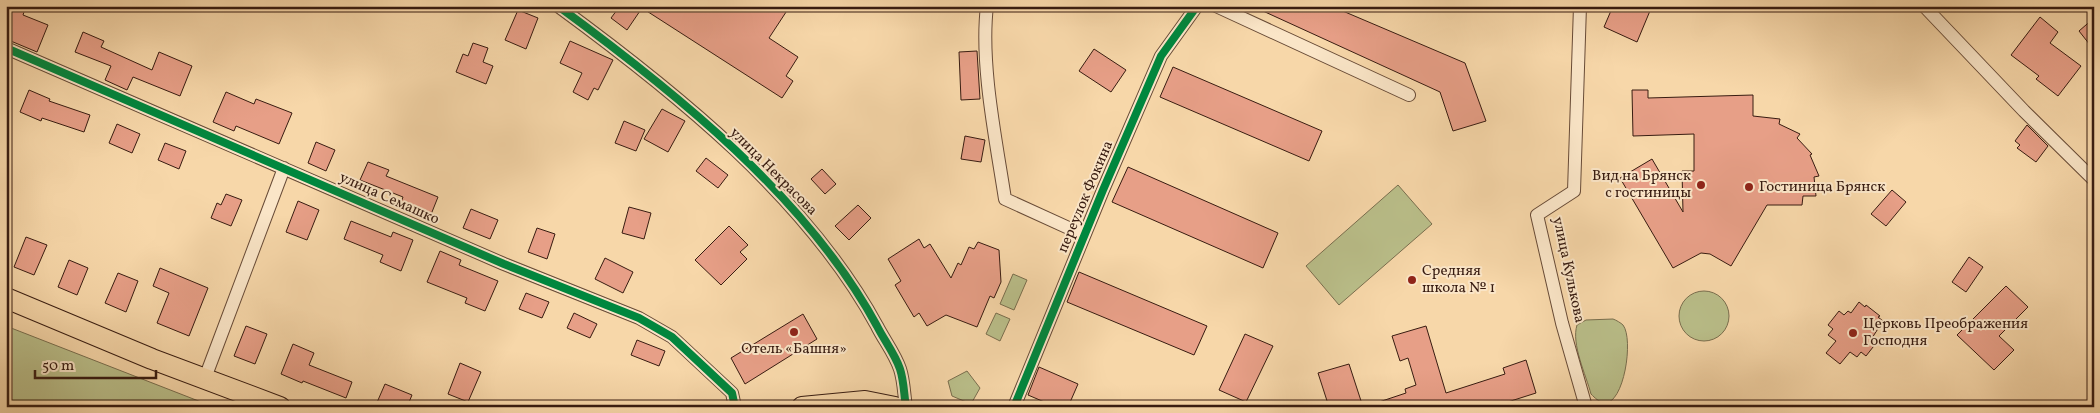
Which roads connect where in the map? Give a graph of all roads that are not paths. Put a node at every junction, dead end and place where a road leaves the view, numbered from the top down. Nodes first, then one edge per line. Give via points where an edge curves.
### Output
1 (558, 6) edge
2 (987, 6) edge
3 (1197, 6) edge
4 (1216, 6) edge
5 (1580, 6) edge
6 (1924, 6) edge
7 (6, 48) edge
8 (1409, 95) dead end
9 (284, 168) junction
10 (2094, 180) edge
11 (1084, 236) junction
12 (6, 298) edge
13 (205, 378) junction
14 (280, 407) edge
15 (736, 407) edge
16 (802, 407) edge
17 (895, 407) edge
18 (906, 407) edge
19 (1014, 407) edge
20 (1586, 407) edge

1 - 18 street, улица Некрасова via 690,110 772,187 812,230 870,312 900,369
2 - 11 street via 984,28 1005,199
3 - 11 street, переулок Фокина via 1161,56
4 - 8 street
5 - 20 street, улица Кулькова via 1574,191 1537,215 1562,324
6 - 10 street
7 - 9 street, улица Семашко
9 - 13 street
9 - 15 street, улица Семашко via 504,264 639,318 672,337 732,393
11 - 19 street, переулок Фокина
12 - 13 main road
13 - 14 main road
16 - 17 main road via 865,401

